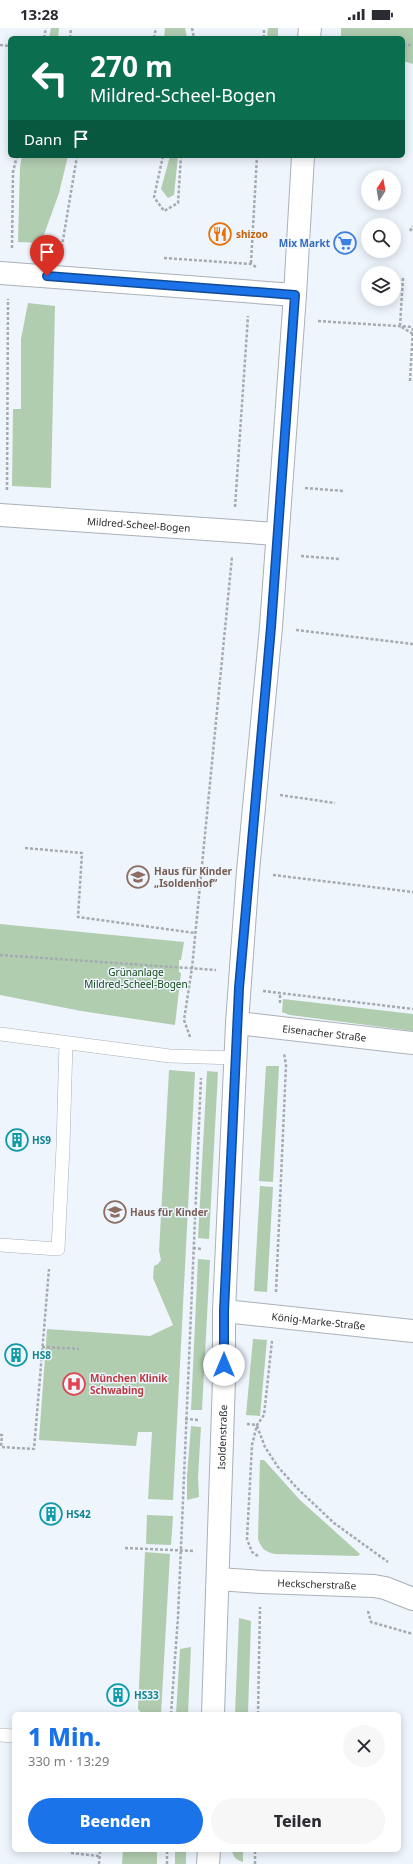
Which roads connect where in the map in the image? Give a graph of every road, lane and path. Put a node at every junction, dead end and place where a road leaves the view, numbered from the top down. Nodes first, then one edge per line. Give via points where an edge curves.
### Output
1 (16, 158) edge
2 (77, 158) edge
3 (163, 158) edge
4 (181, 158) edge
5 (257, 158) edge
6 (303, 158) edge
7 (413, 226) edge
8 (410, 231) dead end
9 (12, 248) dead end
10 (61, 252) dead end
11 (251, 264) dead end
12 (0, 273) edge
13 (403, 278) dead end
14 (295, 295) junction
15 (8, 296) dead end
16 (249, 314) dead end
17 (293, 320) junction
18 (400, 326) junction
19 (413, 327) edge
20 (413, 334) edge
21 (410, 381) dead end
22 (280, 485) junction
23 (7, 491) dead end
24 (344, 491) dead end
25 (235, 508) dead end
26 (0, 515) edge
27 (276, 544) junction
28 (238, 554) dead end
29 (339, 559) dead end
30 (271, 627) junction
31 (413, 644) edge
32 (256, 791) junction
33 (335, 803) dead end
34 (25, 848) dead end
35 (248, 872) junction
36 (413, 892) edge
37 (195, 933) junction
38 (0, 954) edge
39 (192, 968) junction
40 (239, 980) junction
41 (280, 993) junction
42 (413, 1009) edge
43 (237, 1023) junction
44 (279, 1028) junction
45 (0, 1034) edge
46 (413, 1043) edge
47 (66, 1044) junction
48 (197, 1056) junction
49 (236, 1058) junction
50 (0, 1245) edge
51 (51, 1249) junction
52 (224, 1311) junction
53 (275, 1316) junction
54 (413, 1331) edge
55 (42, 1347) junction
56 (79, 1350) dead end
57 (257, 1425) junction
58 (0, 1435) edge
59 (125, 1548) dead end
60 (180, 1551) junction
61 (263, 1559) dead end
62 (382, 1563) dead end
63 (218, 1579) junction
64 (413, 1599) edge
65 (260, 1603) dead end
66 (366, 1606) dead end
67 (413, 1634) edge
68 (171, 1712) edge
69 (213, 1712) edge
70 (258, 1712) edge
71 (0, 1735) edge
72 (12, 1736) edge
73 (100, 1852) edge
74 (167, 1852) edge
75 (209, 1852) edge
76 (255, 1852) edge
77 (71, 1853) dead end
78 (99, 1856) junction
79 (99, 1864) edge
80 (167, 1864) edge
81 (208, 1864) edge
82 (255, 1864) edge

1 - 9 path via 13,172
2 - 10 path
3 - 4 path via 154,197 164,211 178,203
5 - 11 path
6 - 14 street, Isoldenstraße
7 - 8 path
12 - 14 street
13 - 18 path
14 - 17 street, Isoldenstraße
15 - 23 path
16 - 25 path
17 - 18 path
17 - 22 street, Isoldenstraße
18 - 19 path
18 - 20 path
19 - 20 path
20 - 21 path
22 - 24 path
22 - 27 street, Isoldenstraße
26 - 27 street, Mildred-Scheel-Bogen
27 - 29 path
27 - 30 street, Isoldenstraße
28 - 37 path via 232,557
30 - 31 path
30 - 32 street, Isoldenstraße
32 - 33 path
32 - 35 street, Isoldenstraße
34 - 37 path via 82,853 78,917
35 - 36 path
35 - 40 street, Isoldenstraße
37 - 39 path
38 - 39 path
39 - 40 path
39 - 48 path via 184,1020
40 - 41 path
40 - 43 street, Isoldenstraße
41 - 42 path
41 - 44 path
43 - 44 street, Eisenacher Straße
43 - 49 street, Isoldenstraße
44 - 46 street, Eisenacher Straße
44 - 53 path via 286,1065
45 - 47 lane
47 - 48 lane via 170,1056
47 - 51 lane via 58,1250
48 - 49 lane
48 - 60 path via 201,1074
49 - 52 street, Isoldenstraße
50 - 51 lane
51 - 55 path
52 - 53 street, König-Marke-Straße
52 - 63 street, Isoldenstraße
53 - 54 street, König-Marke-Straße
53 - 57 path via 264,1416
55 - 56 path
55 - 58 path via 34,1449 1,1446
57 - 61 path via 252,1446 247,1539 252,1552
57 - 62 path via 265,1447 297,1488 334,1523 389,1563
59 - 60 path
60 - 68 path
63 - 64 street, Heckscherstraße via 374,1586
63 - 69 street, Isoldenstraße
65 - 70 path
66 - 67 path via 371,1622
71 - 72 lane
73 - 78 path
74 - 80 path
75 - 81 street
76 - 82 path
77 - 78 path
78 - 79 path

